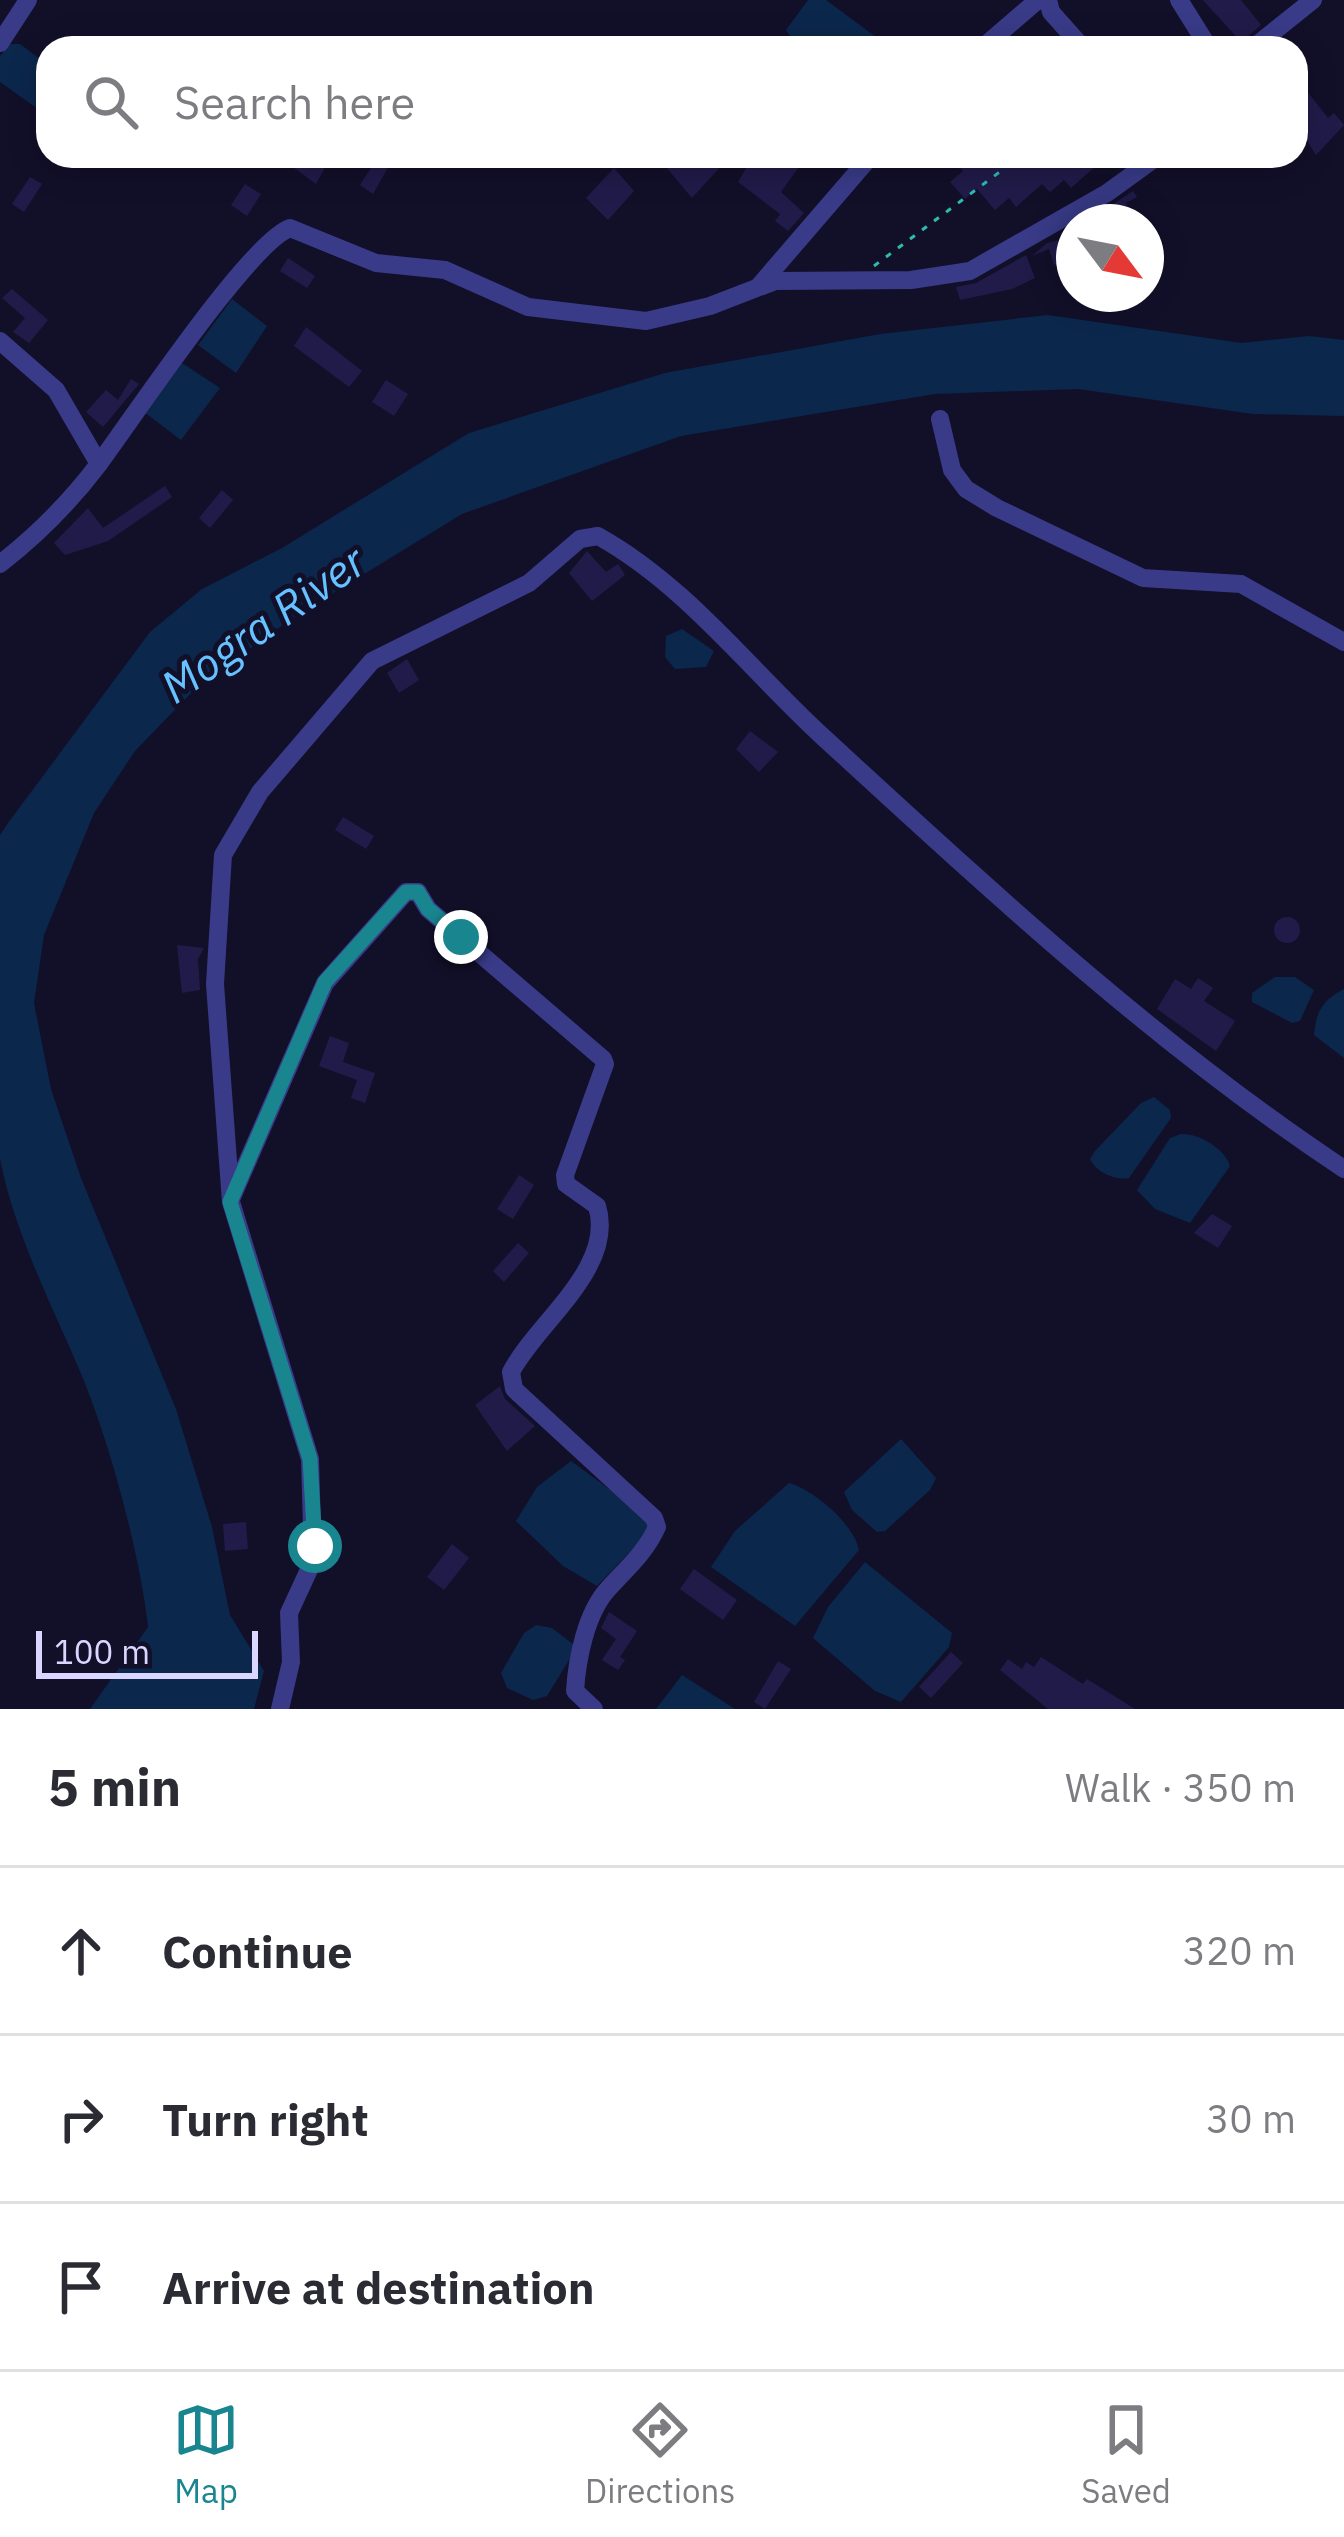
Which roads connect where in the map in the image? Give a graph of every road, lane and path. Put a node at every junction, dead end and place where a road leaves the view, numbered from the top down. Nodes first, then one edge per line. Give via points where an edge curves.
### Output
1 (28, 0) edge
2 (1038, 0) edge
3 (1048, 0) edge
4 (1179, 0) edge
5 (1313, 0) edge
6 (996, 36) edge
7 (1072, 36) edge
8 (1202, 36) edge
9 (1268, 36) edge
10 (0, 43) edge
11 (861, 168) edge
12 (1004, 168) edge
13 (1141, 168) edge
14 (865, 280) junction
15 (759, 286) junction
16 (0, 341) edge
17 (940, 419) dead end
18 (99, 464) junction
19 (0, 563) edge
20 (1344, 642) edge
21 (1344, 1168) edge
22 (230, 1202) junction
23 (280, 1709) edge
24 (595, 1709) edge

1 - 10 street
2 - 6 street
3 - 7 street
4 - 8 street
5 - 9 street
11 - 15 street
12 - 14 path via 878,260
13 - 14 street via 970,271
14 - 15 street
15 - 18 street via 646,321 572,316 528,308 424,264 376,263 290,228 211,313
16 - 18 street via 56,390
17 - 20 street via 952,470 997,508 1143,578 1241,584
18 - 19 street
21 - 22 street via 1097,983 816,731 717,629 598,536 580,539 529,583 372,661 260,792 223,855 215,984
22 - 23 street via 310,1459 313,1561 289,1613 291,1662
22 - 24 street via 325,982 406,892 418,892 602,1059 566,1175 566,1184 597,1206 602,1230 583,1276 511,1372 514,1389 657,1527 604,1592 587,1630 575,1691

